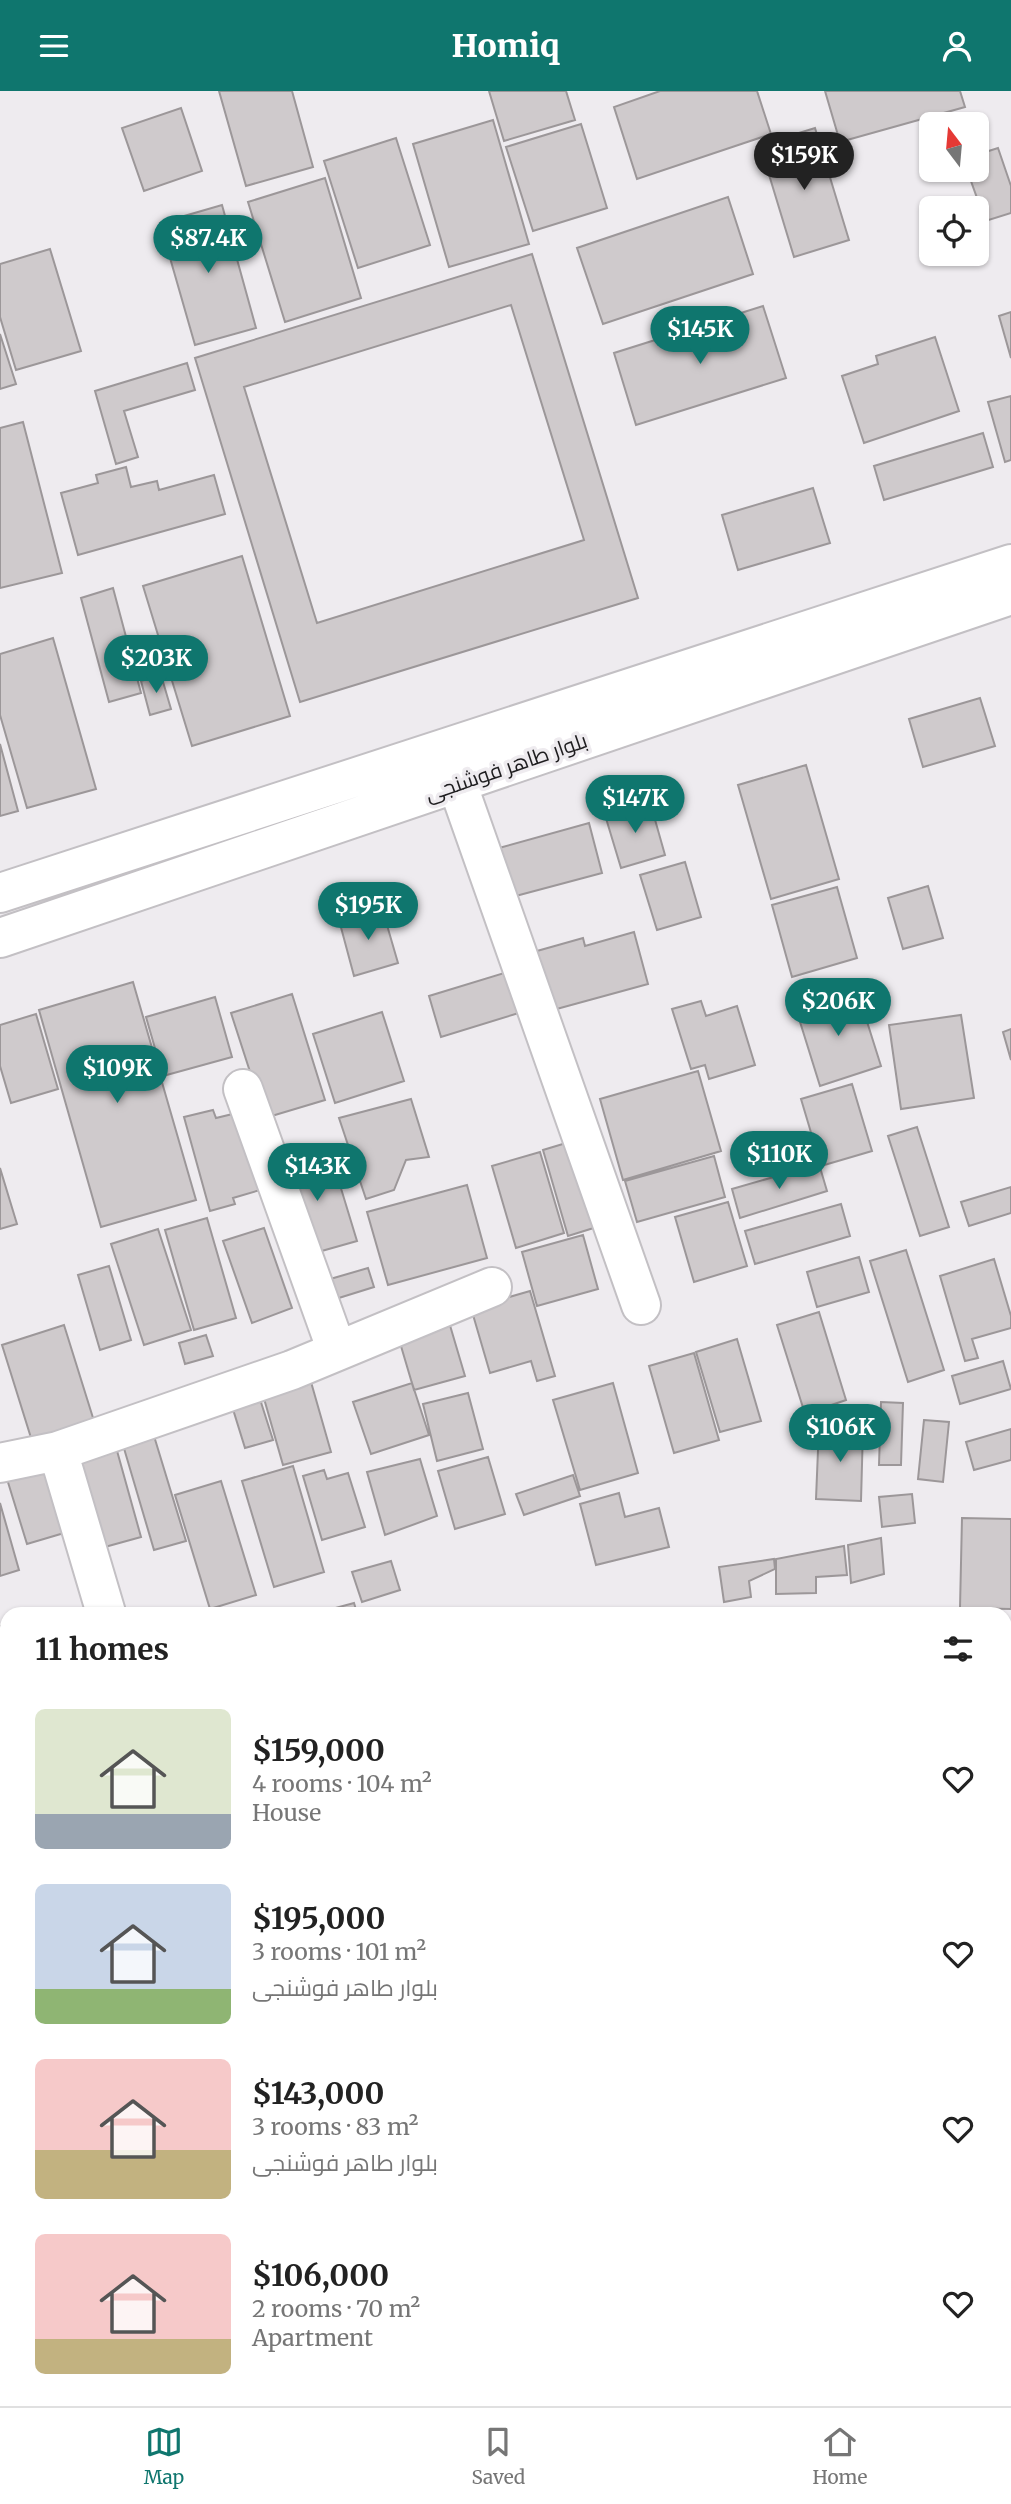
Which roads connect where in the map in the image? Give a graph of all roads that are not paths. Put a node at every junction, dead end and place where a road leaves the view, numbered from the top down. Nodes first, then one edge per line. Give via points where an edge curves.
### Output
1 (1011, 563) edge
2 (1011, 595) edge
3 (457, 783) junction
4 (0, 893) edge
5 (0, 938) edge
6 (243, 1089) dead end
7 (492, 1287) dead end
8 (641, 1305) dead end
9 (337, 1351) junction
10 (58, 1451) junction
11 (0, 1463) edge
12 (104, 1607) edge

1 - 4 street, بلوار طاهر فوشنجی
2 - 3 street, بلوار طاهر فوشنجی
3 - 5 street, بلوار طاهر فوشنجی
3 - 8 street
6 - 9 street
7 - 9 street
9 - 10 street
10 - 11 street
10 - 12 street

